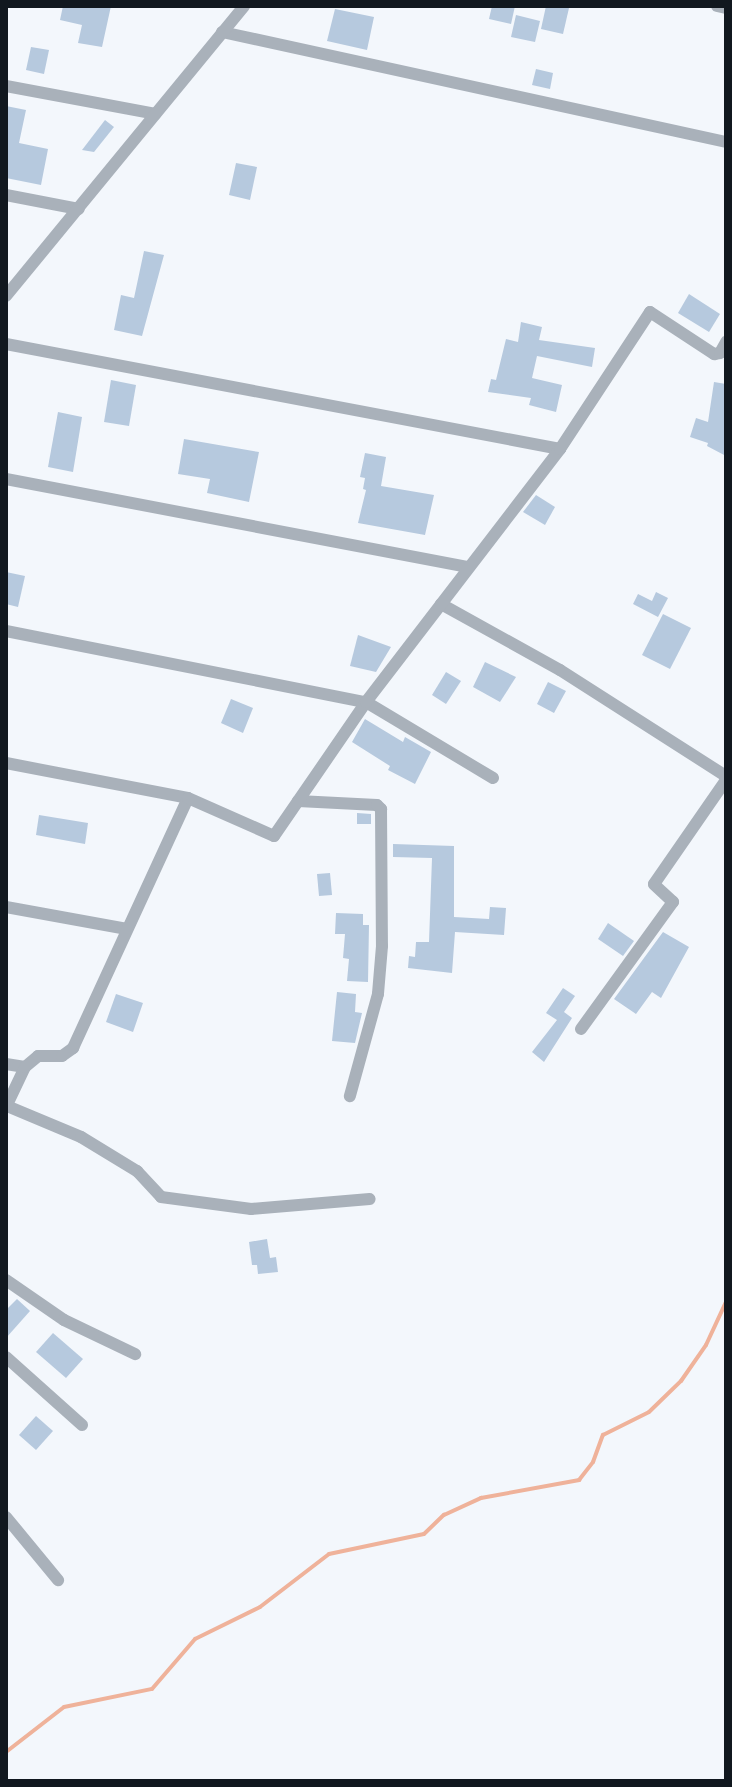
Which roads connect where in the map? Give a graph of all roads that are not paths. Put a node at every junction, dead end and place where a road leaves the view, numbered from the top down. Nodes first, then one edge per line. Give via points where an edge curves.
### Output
1 (244, 6) edge
2 (717, 6) edge
3 (726, 8) edge
4 (222, 32) junction
5 (6, 86) edge
6 (155, 114) junction
7 (726, 142) edge
8 (6, 195) edge
9 (79, 209) junction
10 (6, 296) edge
11 (726, 342) edge
12 (6, 344) edge
13 (560, 449) junction
14 (6, 479) edge
15 (466, 567) junction
16 (441, 604) junction
17 (6, 631) edge
18 (366, 702) junction
19 (6, 763) edge
20 (493, 778) dead end
21 (726, 778) edge
22 (188, 798) junction
23 (298, 801) junction
24 (6, 907) edge
25 (127, 929) junction
26 (581, 1029) dead end
27 (6, 1064) edge
28 (25, 1067) junction
29 (350, 1096) dead end
30 (6, 1107) edge
31 (370, 1199) dead end
32 (6, 1280) edge
33 (135, 1354) dead end
34 (6, 1357) edge
35 (82, 1425) dead end
36 (6, 1517) edge
37 (58, 1580) dead end

1 - 4 street
2 - 3 street
4 - 6 street
4 - 7 street
5 - 6 street
6 - 9 street
8 - 9 street
9 - 10 street
11 - 13 street via 714,354 650,312
12 - 13 street
13 - 15 street
14 - 15 street
15 - 16 street
16 - 18 street
16 - 21 street via 560,670
17 - 18 street
18 - 20 street
18 - 23 street
19 - 22 street
21 - 26 street via 654,884 673,902
22 - 23 street via 272,837
22 - 25 street
23 - 29 street via 381,809 378,994
24 - 25 street
25 - 28 street via 73,1048 62,1056 38,1056
27 - 28 street
28 - 30 street
30 - 31 street via 92,1144 137,1171 161,1197 251,1209
32 - 33 street via 64,1320
34 - 35 street
36 - 37 street

